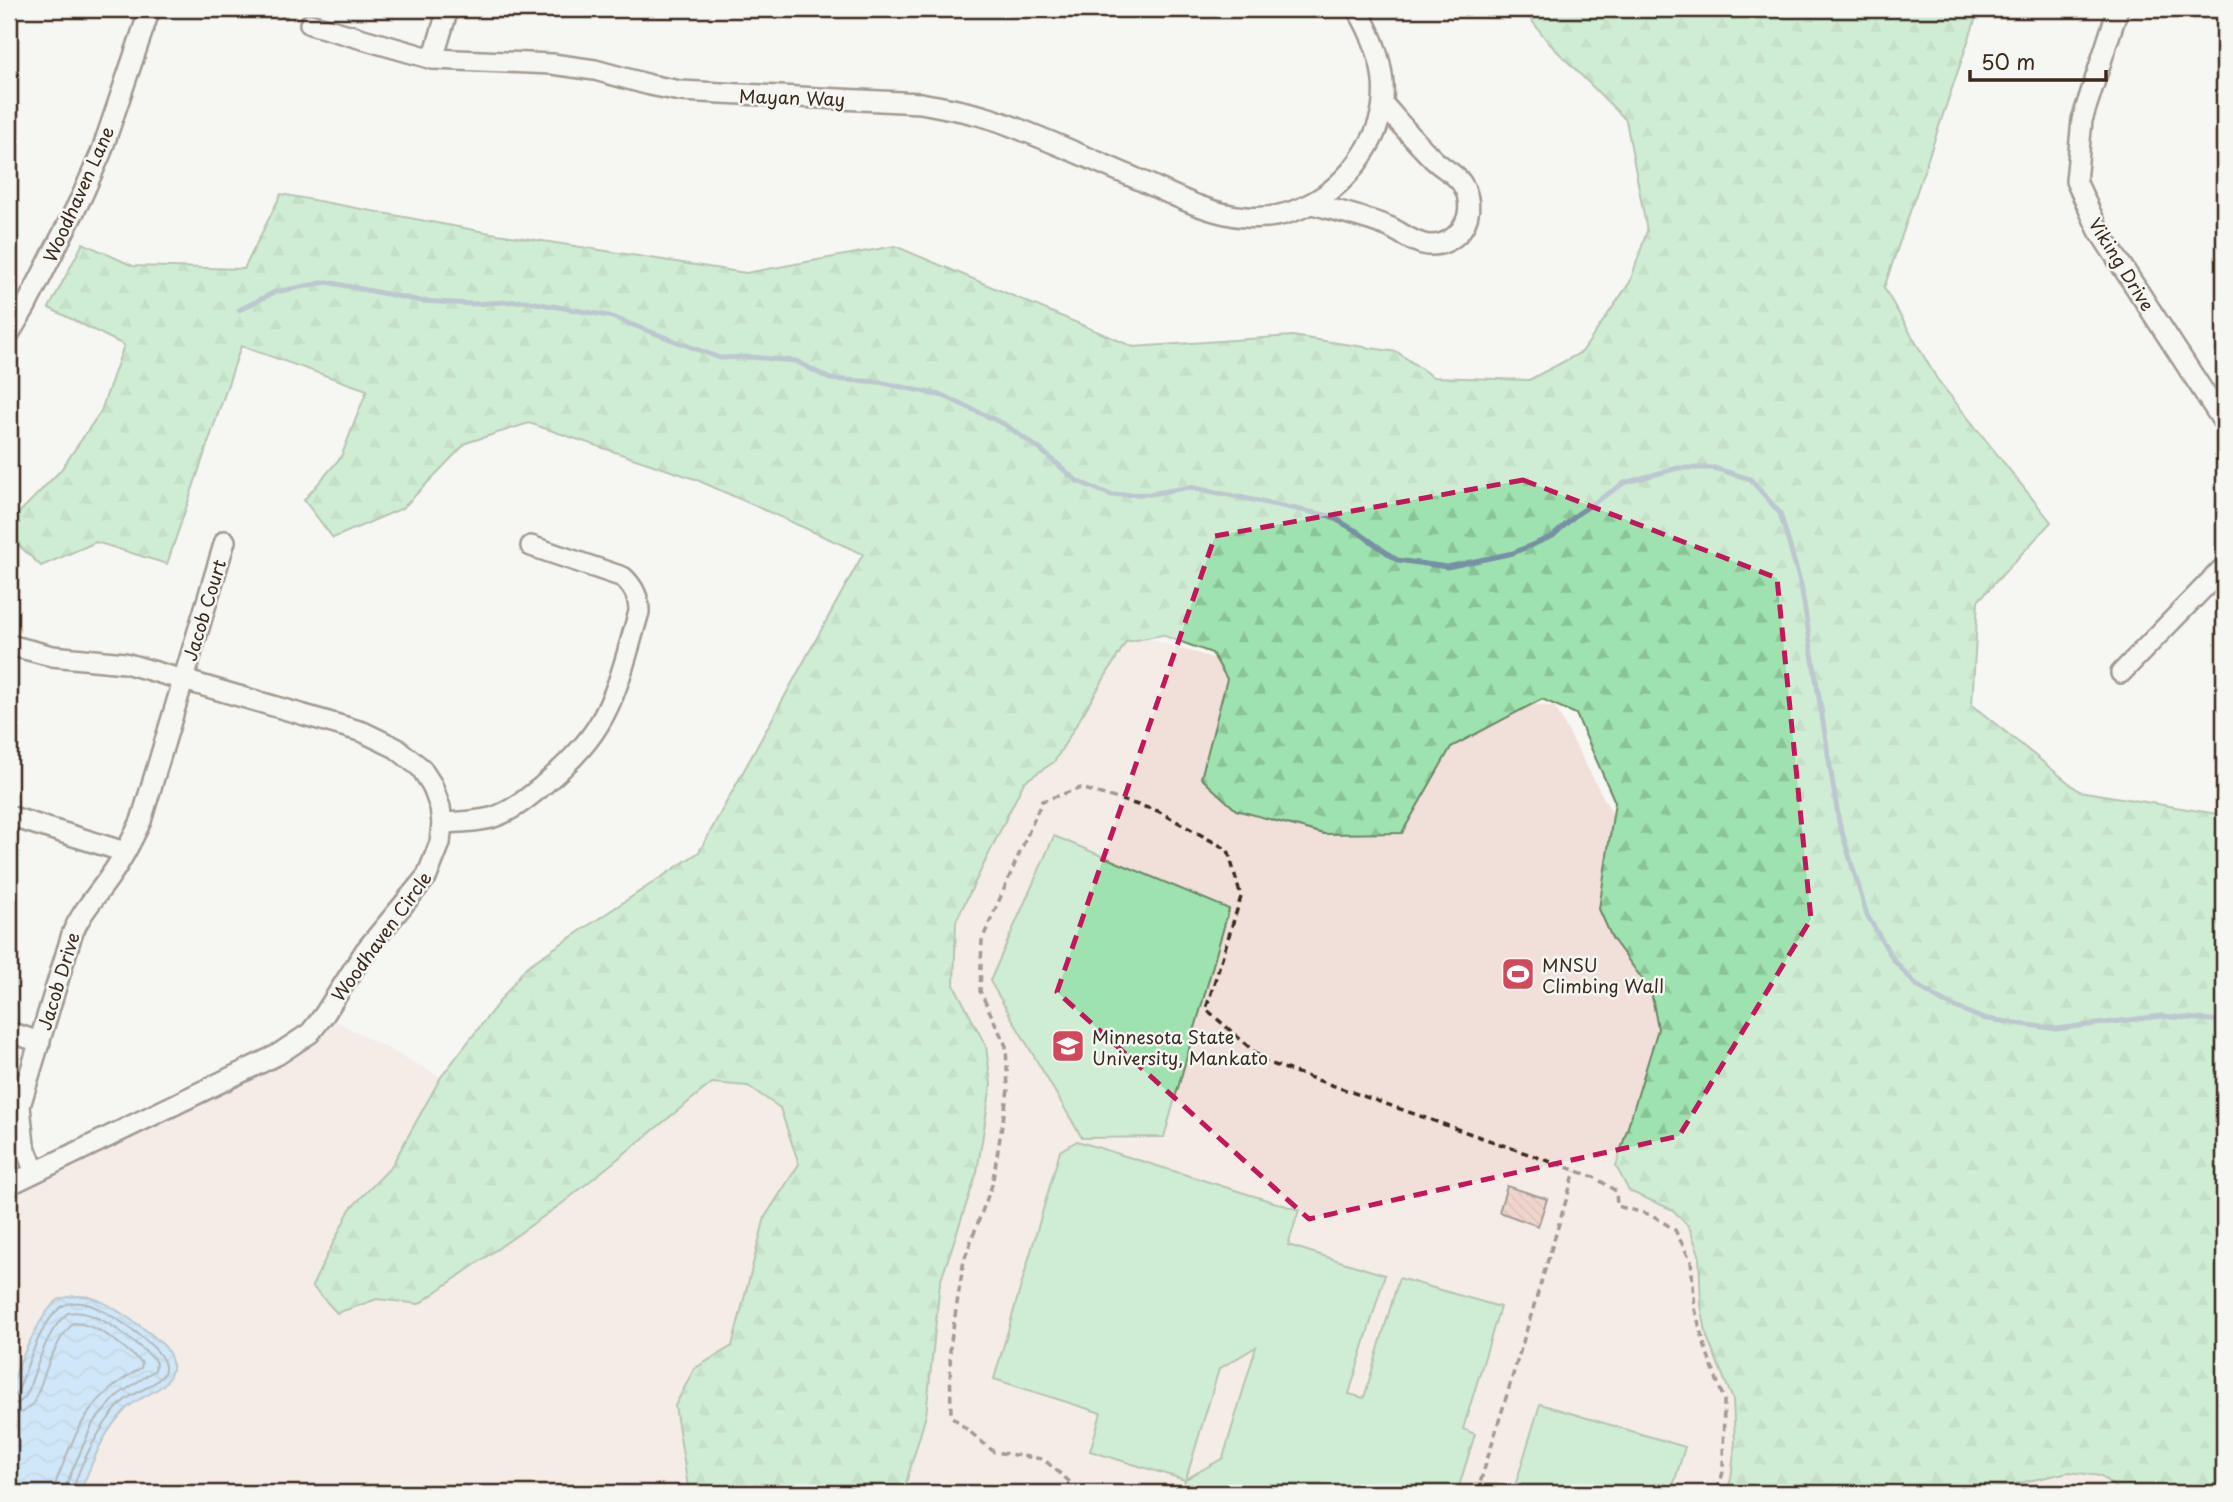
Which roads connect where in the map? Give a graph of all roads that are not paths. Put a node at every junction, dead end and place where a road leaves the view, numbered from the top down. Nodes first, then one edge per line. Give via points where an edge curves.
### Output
1 (150, 9) edge
2 (448, 9) edge
3 (1357, 9) edge
4 (2118, 9) edge
5 (310, 24) road end
6 (433, 59) junction
7 (1384, 105) junction
8 (1312, 204) junction
9 (9, 334) edge
10 (2224, 423) edge
11 (225, 541) dead end
12 (531, 547) dead end
13 (2224, 567) edge
14 (9, 645) edge
15 (2121, 673) dead end
16 (183, 679) junction
17 (9, 816) edge
18 (442, 823) junction
19 (125, 852) junction
20 (9, 1032) edge
21 (40, 1042) junction
22 (35, 1172) junction
23 (9, 1185) edge

1 - 9 street, Woodhaven Lane via 101,153
2 - 6 street
3 - 7 street, Mayan Way via 1376,45
4 - 10 street, Viking Drive via 2082,120 2076,181 2099,231
5 - 6 street, Mayan Way
6 - 8 street, Mayan Way via 552,64 680,91 921,103 996,120 1222,213 1267,217
7 - 8 street, Mayan Way via 1373,139 1360,160 1342,183
7 - 8 street via 1465,188 1469,199 1465,224 1456,236 1430,245 1373,221
11 - 16 street, Jacob Court
12 - 18 street via 623,577 631,585 639,612 613,694 587,742 524,801 489,819
13 - 15 street
14 - 16 street, Woodhaven Circle via 52,656 125,663
16 - 18 street, Woodhaven Circle via 387,743 421,768 432,785
16 - 19 street, Jacob Drive via 141,821
17 - 19 street
18 - 22 street, Woodhaven Circle via 440,843 427,876 365,951 310,1033 277,1055
19 - 21 street, Jacob Drive via 80,915
20 - 21 street, Jacob Drive
21 - 22 street, Jacob Drive via 19,1106 24,1144
22 - 23 street, Woodhaven Circle

